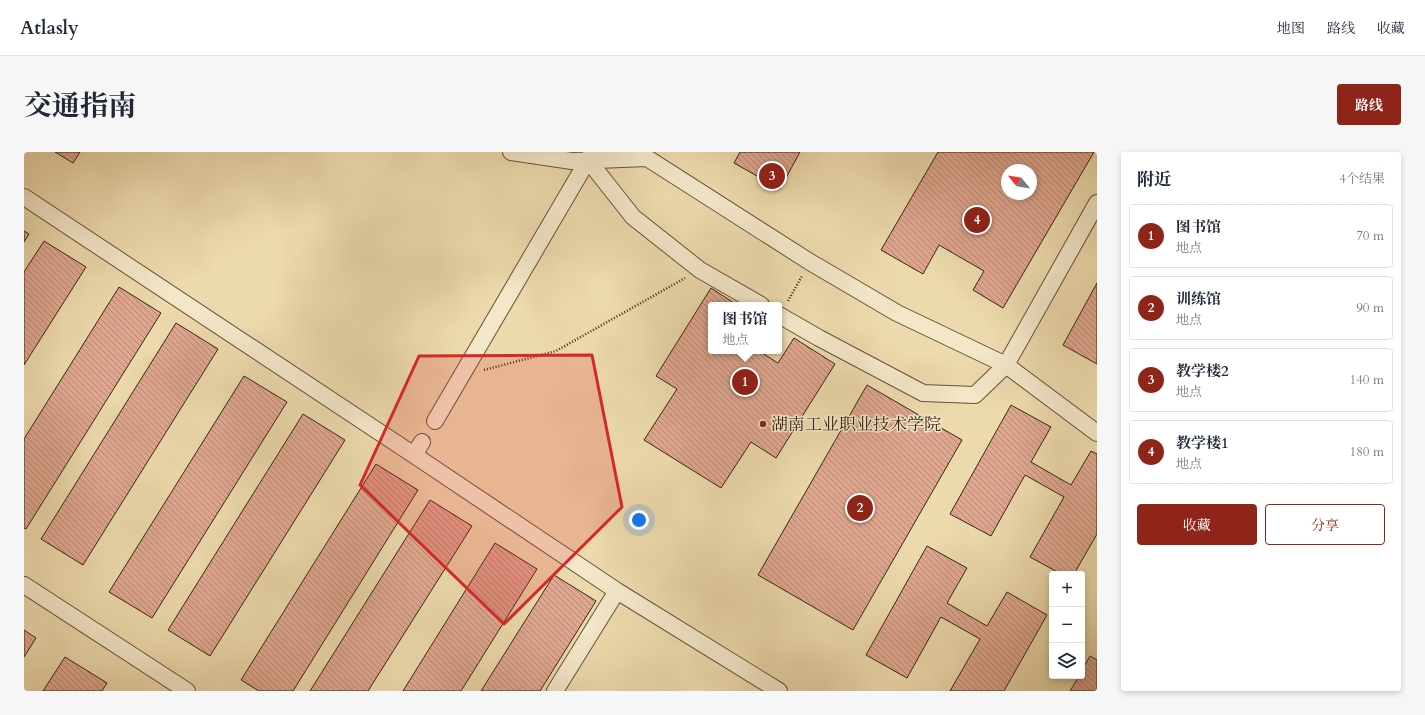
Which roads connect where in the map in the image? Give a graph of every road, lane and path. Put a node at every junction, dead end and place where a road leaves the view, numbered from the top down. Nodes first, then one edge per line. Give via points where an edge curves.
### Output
1 (511, 152) edge
2 (590, 156) edge
3 (24, 197) edge
4 (1097, 203) edge
5 (810, 262) junction
6 (700, 270) junction
7 (756, 302) edge
8 (782, 310) edge
9 (782, 317) edge
10 (1006, 365) junction
11 (462, 376) junction
12 (435, 421) dead end
13 (1097, 433) edge
14 (24, 585) edge
15 (617, 591) junction
16 (187, 691) edge
17 (555, 691) edge
18 (779, 691) edge

1 - 2 street via 572,161
2 - 5 street via 647,158
2 - 6 street via 633,217
2 - 11 street
3 - 15 street via 418,448
4 - 10 street
5 - 8 path
5 - 10 street via 897,313
6 - 7 street
6 - 11 path via 556,351
9 - 10 street via 923,393 974,395
10 - 13 street
11 - 12 street
14 - 16 street
15 - 17 street
15 - 18 street

